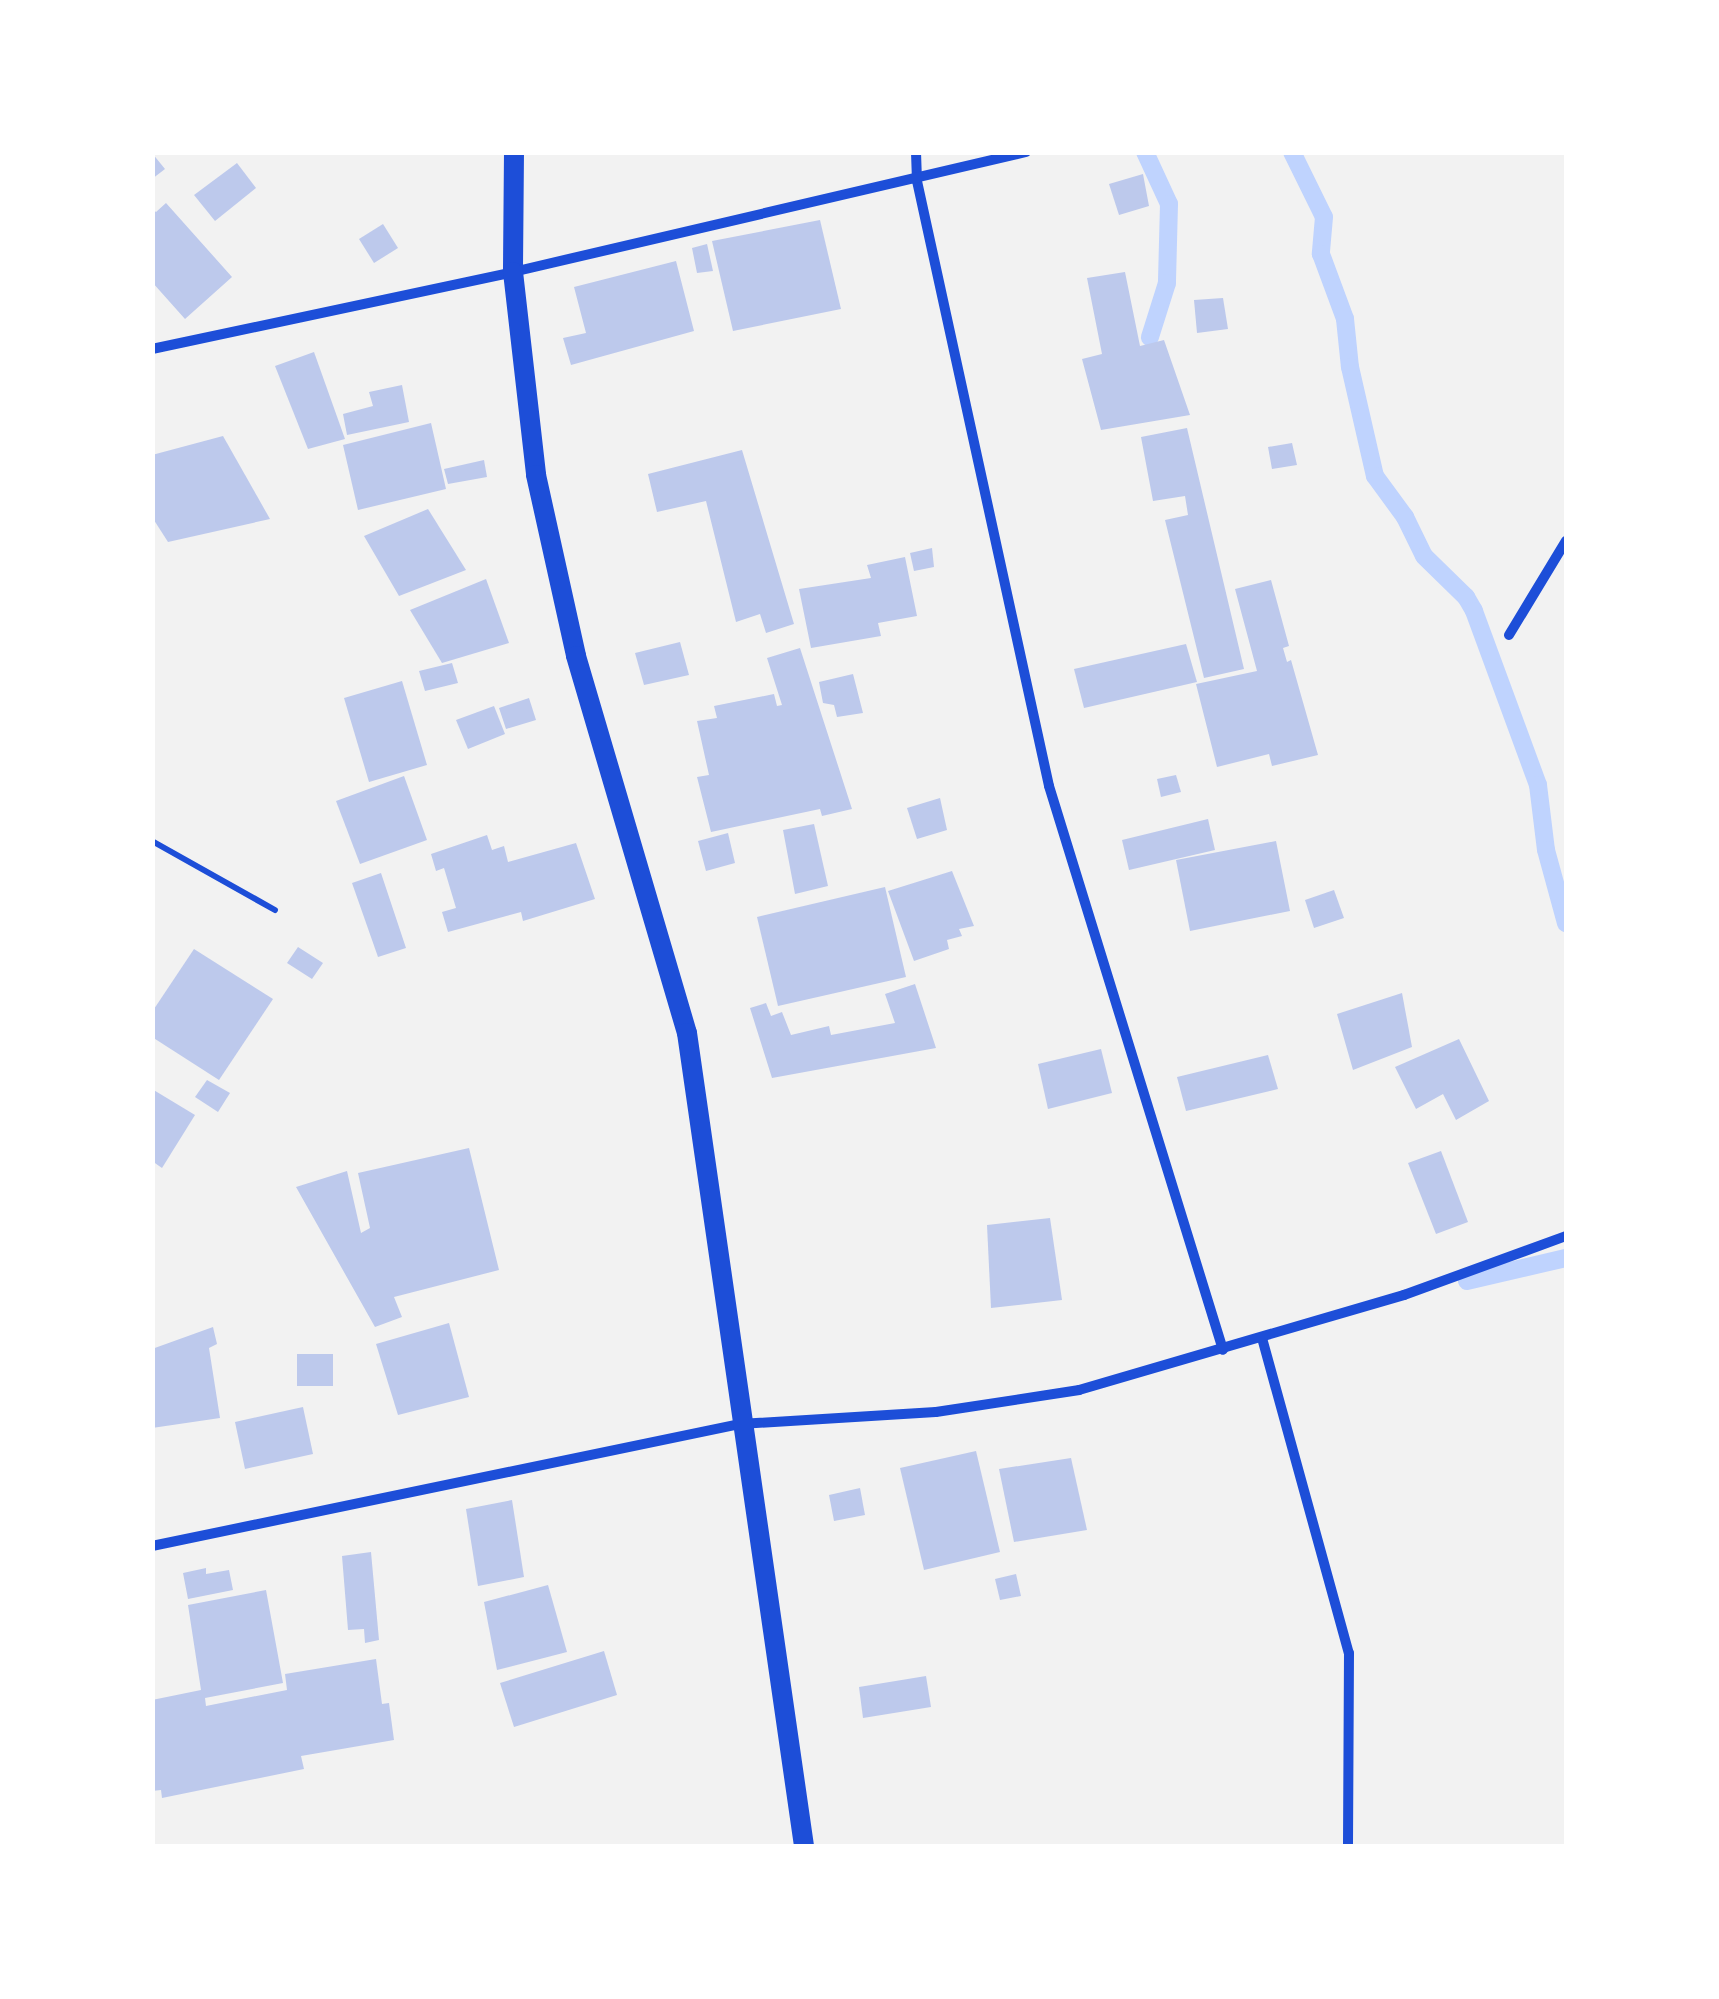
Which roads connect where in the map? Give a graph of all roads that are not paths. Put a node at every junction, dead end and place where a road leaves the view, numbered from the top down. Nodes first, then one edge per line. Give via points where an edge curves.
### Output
1 (514, 152) edge
2 (916, 152) edge
3 (1026, 152) edge
4 (917, 181) junction
5 (513, 272) junction
6 (152, 349) edge
7 (1566, 541) edge
8 (1510, 635) dead end
9 (1566, 1236) edge
10 (1262, 1338) junction
11 (1223, 1350) junction
12 (740, 1424) junction
13 (152, 1546) edge
14 (804, 1846) edge
15 (1348, 1846) edge

1 - 5 main road
2 - 4 street
3 - 4 street
4 - 5 street
4 - 11 street via 1049,786
5 - 6 street
5 - 12 main road via 536,475 576,656 687,1033
7 - 8 street
9 - 10 street
10 - 11 street
10 - 15 street via 1349,1653
11 - 12 street via 1005,1405
12 - 13 street
12 - 14 main road

